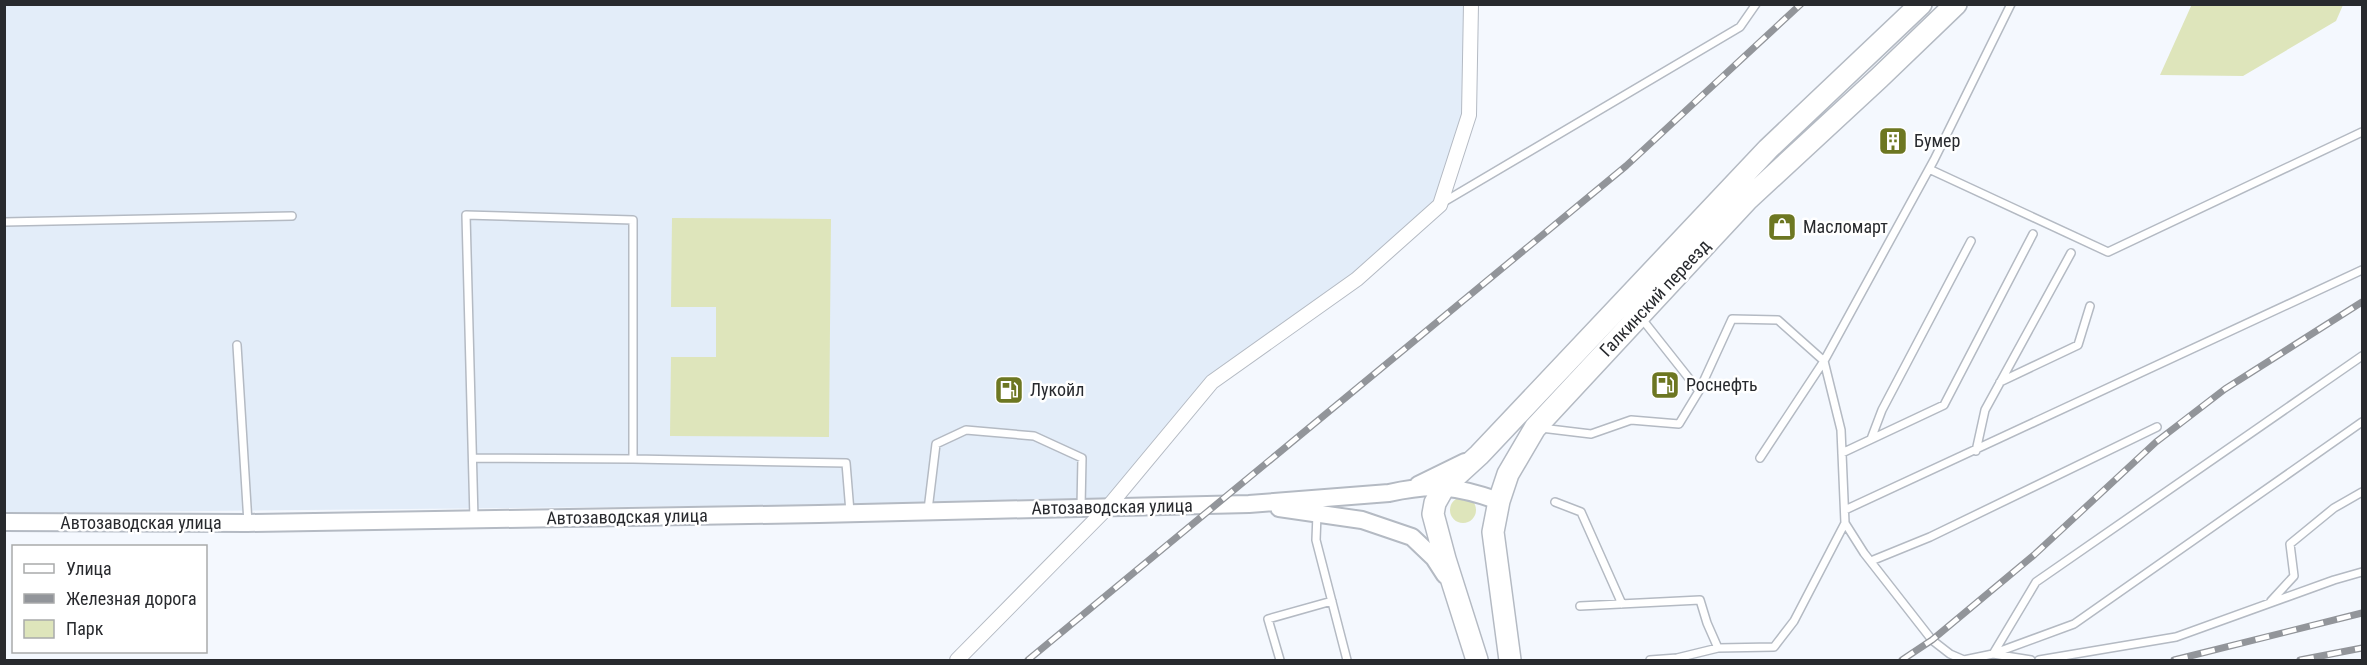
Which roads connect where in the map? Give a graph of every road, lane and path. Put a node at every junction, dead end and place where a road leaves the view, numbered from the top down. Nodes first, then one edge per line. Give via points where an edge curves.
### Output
1 (1471, 4) edge
2 (1756, 4) edge
3 (1921, 4) edge
4 (1956, 4) edge
5 (2011, 4) edge
6 (2362, 132) edge
7 (1929, 169) junction
8 (1440, 205) junction
9 (292, 216) dead end
10 (4, 222) edge
11 (2033, 234) dead end
12 (1971, 240) dead end
13 (2071, 253) dead end
14 (2362, 270) edge
15 (2090, 306) dead end
16 (1638, 315) junction
17 (237, 345) dead end
18 (2362, 356) edge
19 (1824, 361) junction
20 (2000, 382) junction
21 (1699, 391) junction
22 (2362, 422) edge
23 (2157, 427) dead end
24 (1535, 428) junction
25 (1871, 439) junction
26 (1976, 451) junction
27 (1842, 453) junction
28 (1479, 455) junction
29 (472, 458) junction
30 (1760, 458) dead end
31 (633, 459) junction
32 (1443, 487) junction
33 (1411, 488) junction
34 (2362, 492) edge
35 (1498, 501) junction
36 (1555, 502) dead end
37 (1319, 506) junction
38 (1081, 507) junction
39 (1108, 507) junction
40 (1845, 510) junction
41 (927, 511) junction
42 (850, 513) junction
43 (474, 519) junction
44 (4, 522) edge
45 (248, 523) junction
46 (1845, 524) junction
47 (1871, 561) junction
48 (2362, 572) edge
49 (1459, 599) junction
50 (1332, 601) junction
51 (2270, 603) junction
52 (1622, 604) junction
53 (1580, 606) dead end
54 (1718, 648) junction
55 (1993, 654) junction
56 (1692, 657) edge
57 (957, 660) edge
58 (1280, 660) edge
59 (1347, 660) edge
60 (1478, 660) edge
61 (1510, 660) edge
62 (1650, 660) edge
63 (2031, 660) edge
64 (2039, 660) edge

1 - 8 street via 1469,115
2 - 8 lane via 1740,27
3 - 28 main road, Галкинский переезд via 1768,149
4 - 16 main road, Галкинский переезд via 1747,200
5 - 7 lane
6 - 7 lane via 2108,252
7 - 19 lane
8 - 39 street via 1357,279 1212,382
9 - 10 lane
11 - 25 lane via 1944,405
12 - 25 lane via 1882,410
13 - 20 lane
14 - 26 lane
15 - 20 lane via 2078,345
16 - 21 lane
16 - 24 main road, Галкинский переезд
17 - 45 lane
18 - 55 lane via 2036,582
19 - 21 lane via 1778,320 1732,319
19 - 27 lane via 1841,430
19 - 30 lane
20 - 26 lane via 1984,410
21 - 24 lane via 1679,424 1631,420 1591,434
22 - 55 lane via 2074,624
23 - 47 lane via 1930,537
24 - 35 main road, Галкинский переезд via 1508,474
25 - 27 lane
26 - 40 lane
27 - 40 lane
28 - 32 main road, Галкинский переезд
28 - 33 street
29 - 31 lane
29 - 31 lane via 466,215 633,220
29 - 43 lane
31 - 42 lane via 846,463
32 - 33 street
32 - 35 street via 1466,489
32 - 49 main road, Галкинский переезд via 1433,514
33 - 37 street
34 - 51 lane via 2334,508 2290,544 2294,576
35 - 61 main road, Галкинский переезд via 1493,532
36 - 52 lane via 1581,512
37 - 39 street, Автозаводская улица
37 - 49 street via 1412,537 1434,558
37 - 50 lane via 1316,540
38 - 39 street, Автозаводская улица
38 - 41 street, Автозаводская улица
38 - 41 lane via 1082,458 1034,436 966,430 936,444
39 - 57 street
40 - 46 lane
41 - 42 street, Автозаводская улица
42 - 43 street, Автозаводская улица
43 - 45 street, Автозаводская улица
44 - 45 street, Автозаводская улица
46 - 47 lane
46 - 54 lane via 1794,621 1774,647
47 - 55 lane via 1932,640 1950,654 1964,660
48 - 51 lane
49 - 60 main road, Галкинский переезд
50 - 58 lane via 1268,619
50 - 59 lane
51 - 64 lane via 2176,637
52 - 53 lane
52 - 54 lane via 1700,600
54 - 56 lane
55 - 63 lane
56 - 62 lane

